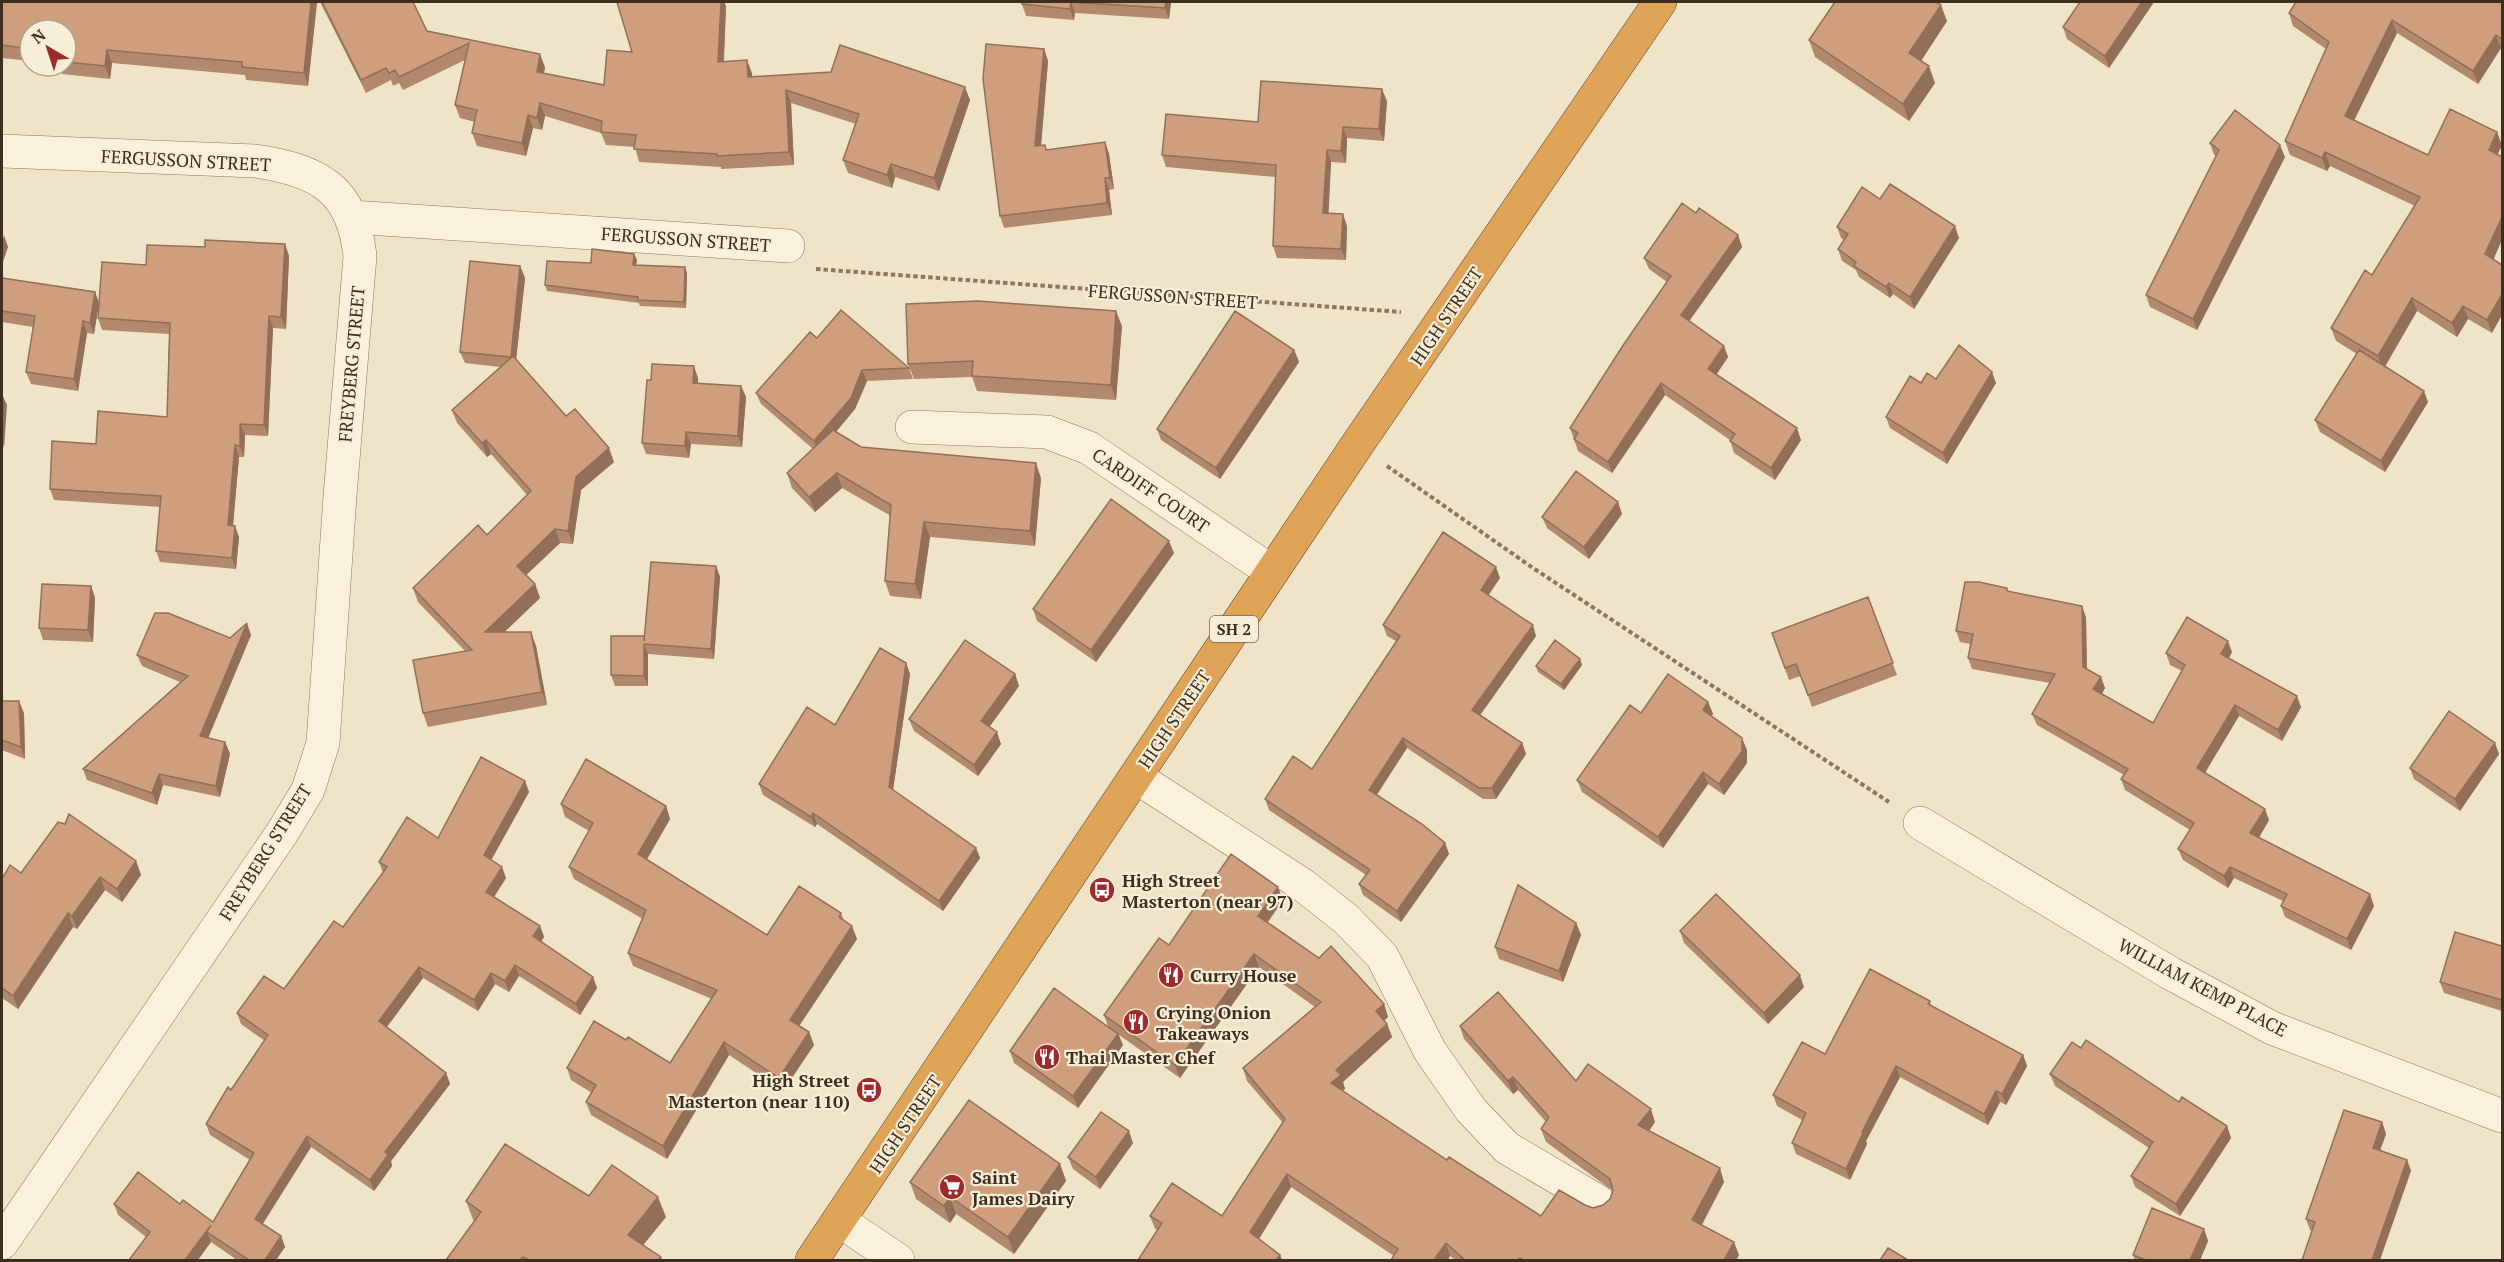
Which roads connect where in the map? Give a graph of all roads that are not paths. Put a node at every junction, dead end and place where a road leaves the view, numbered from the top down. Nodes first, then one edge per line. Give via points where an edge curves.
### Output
1 (1660, 2) edge
2 (2, 151) edge
3 (352, 217) junction
4 (788, 246) road end
5 (912, 427) dead end
6 (1272, 572) junction
7 (1136, 777) junction
8 (1920, 823) road end
9 (2502, 1116) edge
10 (1599, 1202) dead end
11 (840, 1221) junction
12 (2, 1243) edge
13 (813, 1260) edge
14 (897, 1260) edge

1 - 6 highway, HIGH STREET / SH 2
2 - 3 street, FERGUSSON STREET via 285,165 330,188
3 - 4 street, FERGUSSON STREET
3 - 12 street, FREYBERG STREET via 360,256 323,743 308,790
5 - 6 street, CARDIFF COURT via 1047,432 1089,448
6 - 7 highway, HIGH STREET / SH 2
7 - 10 street via 1303,885 1346,919 1382,956 1430,1051 1471,1110 1507,1148
7 - 11 highway, HIGH STREET / SH 2
8 - 9 street, WILLIAM KEMP PLACE via 2170,973 2272,1028
11 - 13 highway, HIGH STREET / SH 2
11 - 14 street

